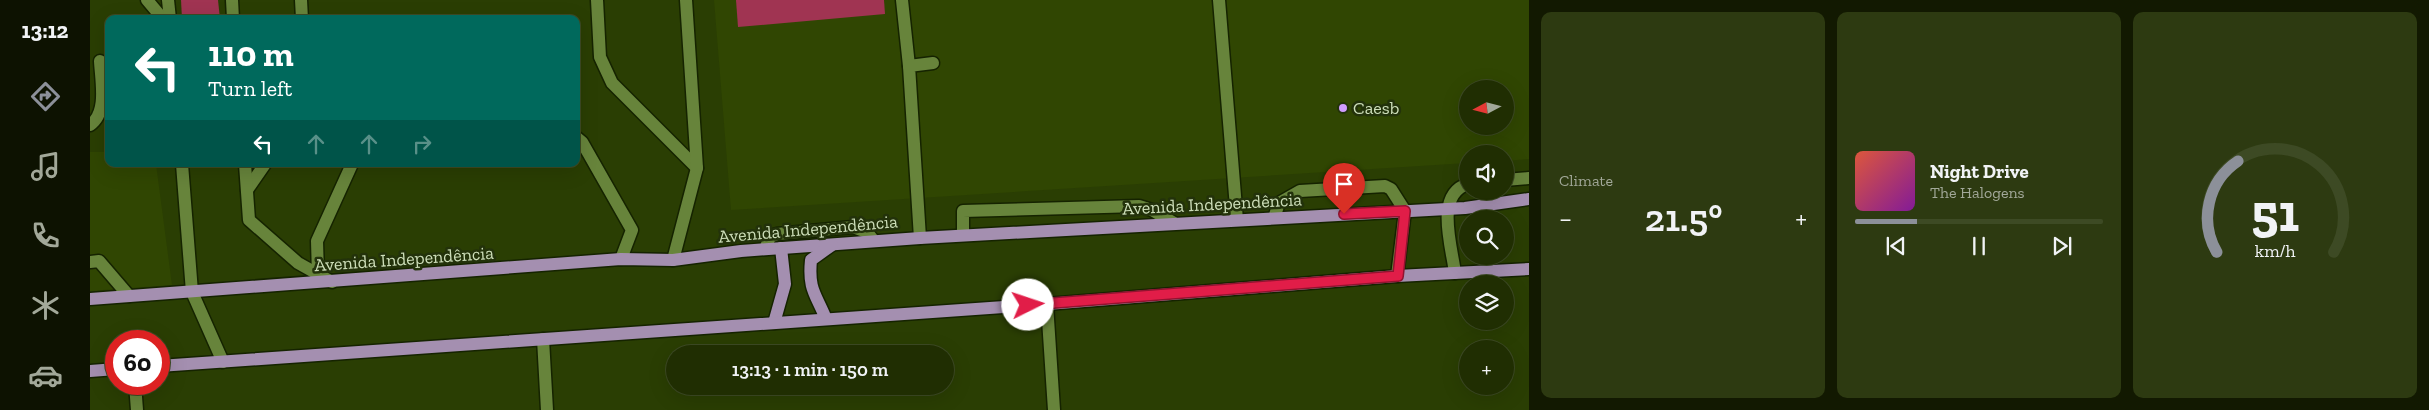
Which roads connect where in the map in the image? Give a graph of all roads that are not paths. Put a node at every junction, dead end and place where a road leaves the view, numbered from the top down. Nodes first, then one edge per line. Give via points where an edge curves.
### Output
1 (147, 0) edge
2 (168, 0) edge
3 (232, 0) edge
4 (301, 0) edge
5 (597, 0) edge
6 (686, 0) edge
7 (902, 0) edge
8 (1220, 0) edge
9 (160, 15) edge
10 (170, 15) edge
11 (233, 15) edge
12 (302, 15) edge
13 (100, 61) edge
14 (933, 63) dead end
15 (909, 66) junction
16 (90, 126) edge
17 (580, 140) edge
18 (182, 167) edge
19 (244, 167) edge
20 (263, 167) edge
21 (351, 167) edge
22 (697, 168) junction
23 (1529, 178) edge
24 (1514, 179) edge
25 (1459, 189) edge
26 (246, 190) junction
27 (1529, 199) edge
28 (1446, 209) junction
29 (1405, 211) junction
30 (1274, 218) junction
31 (1237, 220) junction
32 (1174, 223) junction
33 (963, 235) junction
34 (920, 238) junction
35 (874, 241) junction
36 (834, 244) junction
37 (781, 248) junction
38 (765, 249) junction
39 (620, 259) junction
40 (673, 260) junction
41 (90, 262) edge
42 (1529, 269) edge
43 (1455, 273) junction
44 (318, 275) junction
45 (1398, 276) junction
46 (332, 282) junction
47 (192, 292) junction
48 (130, 296) junction
49 (90, 299) edge
50 (1047, 304) junction
51 (826, 319) junction
52 (774, 323) junction
53 (543, 339) junction
54 (223, 362) junction
55 (170, 365) edge
56 (105, 370) edge
57 (90, 371) edge
58 (136, 395) edge
59 (137, 410) edge
60 (548, 410) edge
61 (1054, 410) edge

1 - 9 street
2 - 10 street
3 - 11 street
4 - 12 street
5 - 22 street via 600,57 612,83
6 - 22 street
7 - 15 street
8 - 31 street
13 - 16 street via 101,111 97,121
14 - 15 street
15 - 34 street
17 - 39 street via 632,230
18 - 47 street
19 - 26 street
20 - 26 street
21 - 44 street via 317,241
22 - 40 street
23 - 24 street
25 - 28 street via 1454,192
26 - 44 street via 249,220 298,263
27 - 28 main road, Avenida Independência
28 - 29 main road, Avenida Independência
28 - 43 street
29 - 30 main road, Avenida Independência
29 - 30 street via 1391,189 1385,186 1366,187 1300,191 1279,203
29 - 45 street
30 - 31 main road, Avenida Independência
31 - 32 main road, Avenida Independência
32 - 33 main road, Avenida Independência
32 - 33 street via 1139,206 963,211
33 - 34 main road, Avenida Independência
34 - 35 main road, Avenida Independência
35 - 36 main road, Avenida Independência
35 - 38 street via 867,232 853,227 777,234 770,237
36 - 37 main road, Avenida Independência
36 - 51 main road via 812,260 810,275 811,289
37 - 38 main road, Avenida Independência
37 - 52 main road via 785,284
38 - 40 main road, Avenida Independência
39 - 40 main road, Avenida Independência
39 - 46 main road, Avenida Independência
41 - 48 street via 99,261
42 - 43 main road
43 - 45 main road
44 - 46 street
45 - 50 main road
46 - 47 main road, Avenida Independência
47 - 48 main road, Avenida Independência
47 - 54 street
48 - 49 main road, Avenida Independência
50 - 51 main road
50 - 61 street
51 - 52 main road
52 - 53 main road
53 - 54 main road
53 - 60 street
54 - 55 main road
56 - 57 main road
58 - 59 street

